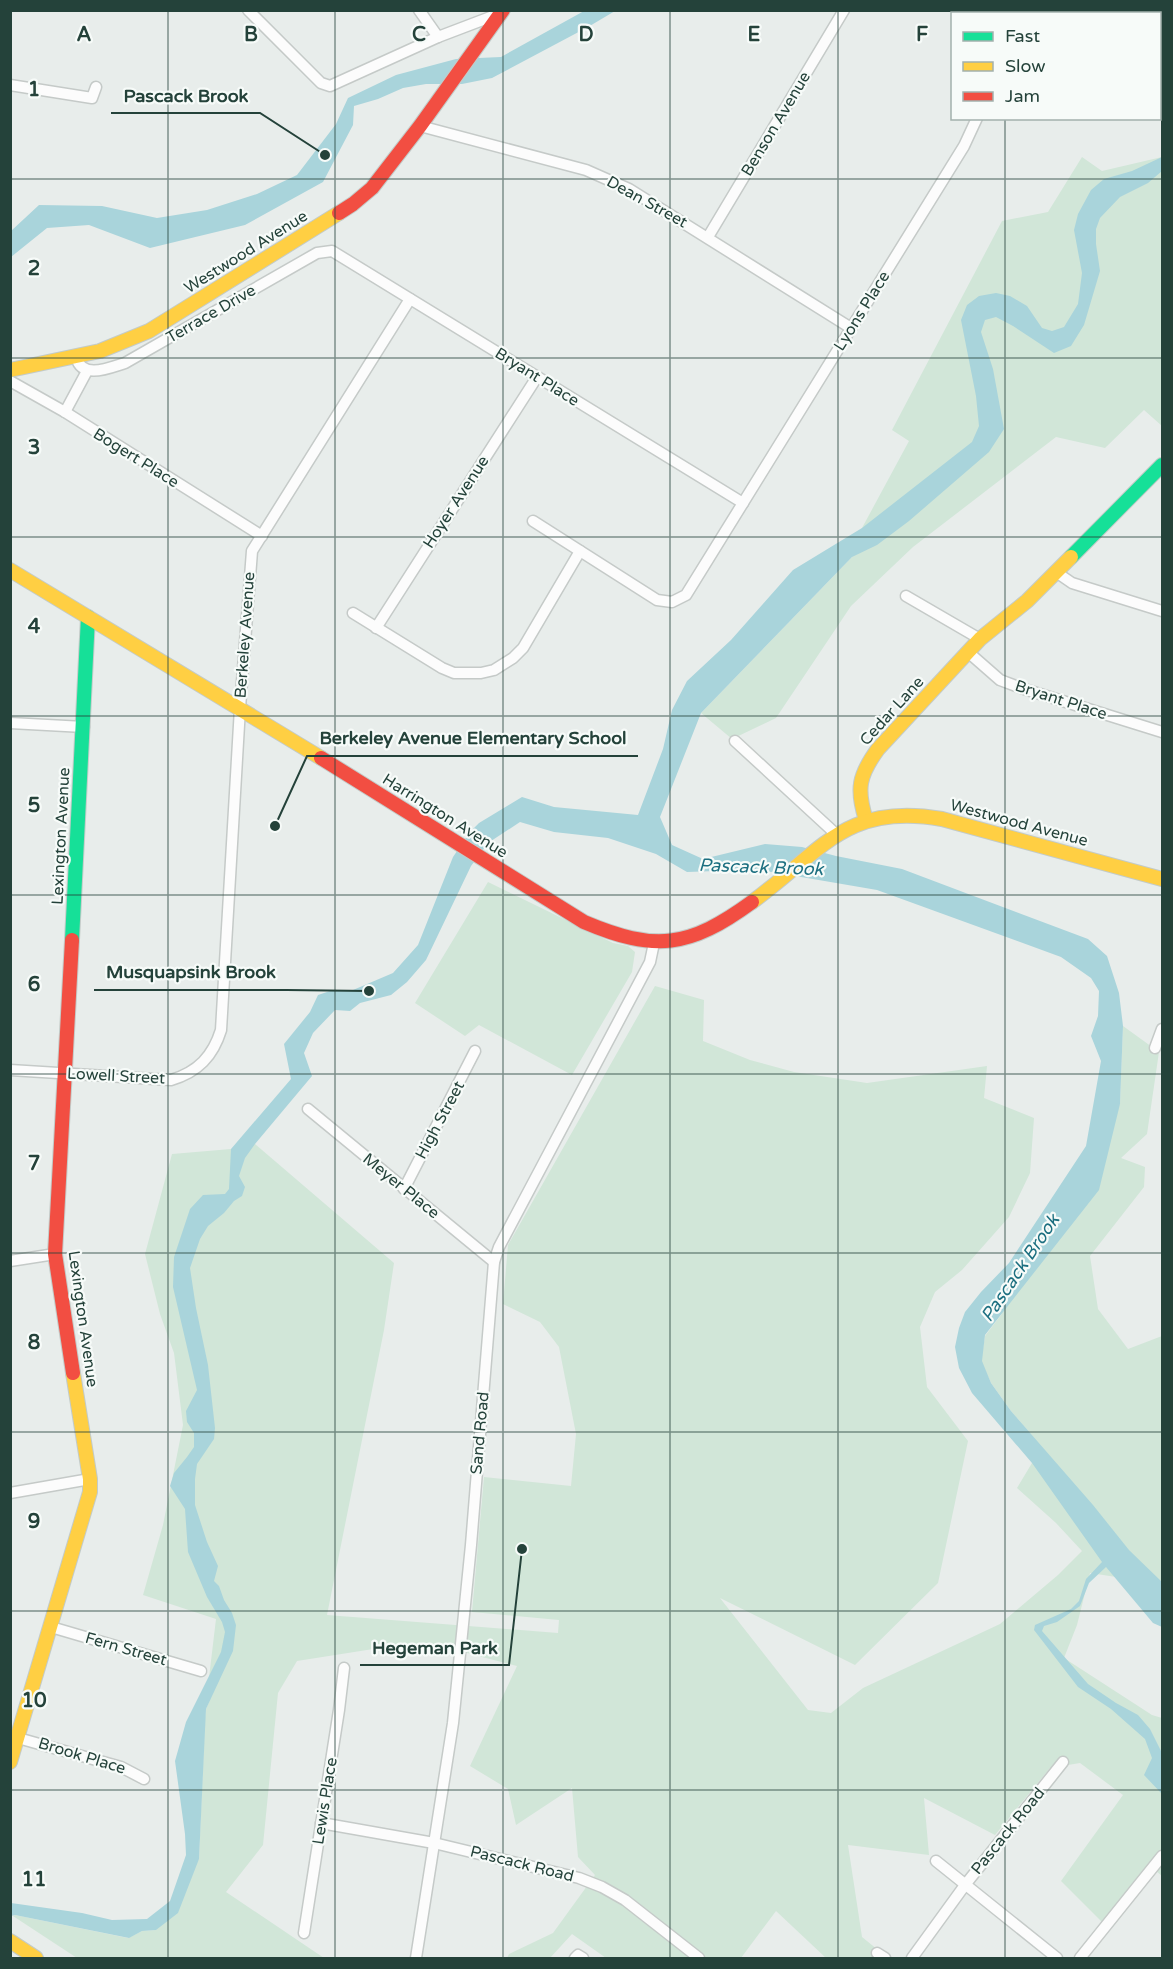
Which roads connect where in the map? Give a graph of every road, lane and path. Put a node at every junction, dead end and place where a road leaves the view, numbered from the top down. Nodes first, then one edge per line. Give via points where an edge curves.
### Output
1 (248, 10) edge
2 (419, 10) edge
3 (844, 10) edge
4 (502, 12) edge
5 (438, 37) junction
6 (10, 85) edge
7 (96, 87) dead end
8 (976, 120) edge
9 (420, 126) junction
10 (708, 237) junction
11 (332, 251) joint
12 (410, 299) junction
13 (851, 328) junction
14 (76, 357) junction
15 (10, 369) edge
16 (87, 371) junction
17 (537, 376) junction
18 (10, 381) edge
19 (65, 412) junction
20 (1162, 465) edge
21 (743, 503) junction
22 (533, 521) dead end
23 (262, 536) junction
24 (580, 551) junction
25 (10, 570) edge
26 (1056, 572) junction
27 (906, 596) dead end
28 (1162, 611) edge
29 (353, 614) dead end
30 (88, 617) junction
31 (376, 628) junction
32 (980, 639) junction
33 (968, 652) junction
34 (240, 708) junction
35 (10, 723) edge
36 (84, 727) junction
37 (1162, 732) edge
38 (735, 741) dead end
39 (866, 820) junction
40 (837, 835) junction
41 (1162, 879) edge
42 (654, 943) junction
43 (221, 1017) joint
44 (1162, 1029) edge
45 (1155, 1048) dead end
46 (475, 1051) dead end
47 (10, 1070) edge
48 (65, 1074) junction
49 (308, 1109) dead end
50 (404, 1189) junction
51 (55, 1254) junction
52 (10, 1261) edge
53 (494, 1262) junction
54 (90, 1479) junction
55 (10, 1493) edge
56 (51, 1627) junction
57 (344, 1668) dead end
58 (201, 1671) dead end
59 (18, 1737) junction
60 (10, 1762) edge
61 (1063, 1762) dead end
62 (144, 1779) dead end
63 (321, 1823) junction
64 (434, 1843) junction
65 (1162, 1856) edge
66 (936, 1861) dead end
67 (964, 1885) junction
68 (304, 1933) dead end
69 (10, 1941) edge
70 (36, 1959) edge
71 (416, 1959) edge
72 (575, 1959) edge
73 (583, 1959) edge
74 (699, 1959) edge
75 (912, 1959) edge
76 (1057, 1959) edge
77 (1080, 1959) edge

1 - 5 street via 325,86
2 - 5 street
3 - 10 street, Benson Avenue
4 - 5 street
4 - 9 street, Westwood Avenue
6 - 7 street via 92,98
8 - 13 street, Lyons Place via 964,146
9 - 10 street, Dean Street via 586,170 628,189
9 - 14 street, Westwood Avenue via 372,188 353,204 149,331
10 - 13 street, Dean Street
11 - 12 street, Bryant Place
11 - 16 street, Terrace Drive via 317,253 125,363
12 - 17 street, Bryant Place
12 - 23 street, Berkeley Avenue
13 - 21 street, Lyons Place
14 - 15 street, Westwood Avenue
14 - 16 street
16 - 19 street
17 - 21 street, Bryant Place
17 - 31 street, Hoyer Avenue
18 - 19 street, Bogert Place
19 - 23 street, Bogert Place
20 - 26 street, Cedar Lane
21 - 24 street, Lyons Place via 686,594 672,602 657,600
22 - 24 street, Lyons Place
23 - 34 street, Berkeley Avenue via 252,551
24 - 31 street via 523,648 494,670 468,674 448,670
25 - 30 street, Harrington Avenue
26 - 28 street via 1072,583
26 - 32 street, Cedar Lane
27 - 32 street
29 - 31 street
30 - 34 street, Harrington Avenue
30 - 36 street, Lexington Avenue
32 - 33 street, Cedar Lane
33 - 37 street, Bryant Place via 1000,680
33 - 39 street, Cedar Lane via 868,764 860,781 860,802
34 - 42 street, Harrington Avenue via 595,928
34 - 43 street, Berkeley Avenue
35 - 36 street
36 - 48 street, Lexington Avenue
38 - 40 street
39 - 40 street
39 - 41 street, Westwood Avenue via 922,815
40 - 42 street via 730,918 701,933
42 - 53 street, Sand Road via 650,962
43 - 48 street, Lowell Street via 219,1036 211,1054 194,1071 182,1076 163,1080
44 - 45 street
46 - 50 street, High Street
47 - 48 street, Lowell Street
48 - 51 street, Lexington Avenue
49 - 50 street, Meyer Place
50 - 53 street, Meyer Place
51 - 52 street
51 - 54 street, Lexington Avenue
53 - 64 street, Sand Road via 458,1683
54 - 55 street
54 - 56 street, Lexington Avenue via 88,1506
56 - 58 street, Fern Street
56 - 59 street, Lexington Avenue
57 - 63 street, Lewis Place
59 - 60 street, Lexington Avenue
59 - 62 street, Brook Place via 122,1767
61 - 67 street, Pascack Road
63 - 64 street, Pascack Road
63 - 68 street, Lewis Place
64 - 71 street, Sand Road
64 - 74 street, Pascack Road via 602,1887 625,1900
65 - 77 street
66 - 67 street
67 - 75 street, Pascack Road
67 - 76 street
69 - 70 street
72 - 73 street via 578,1955

